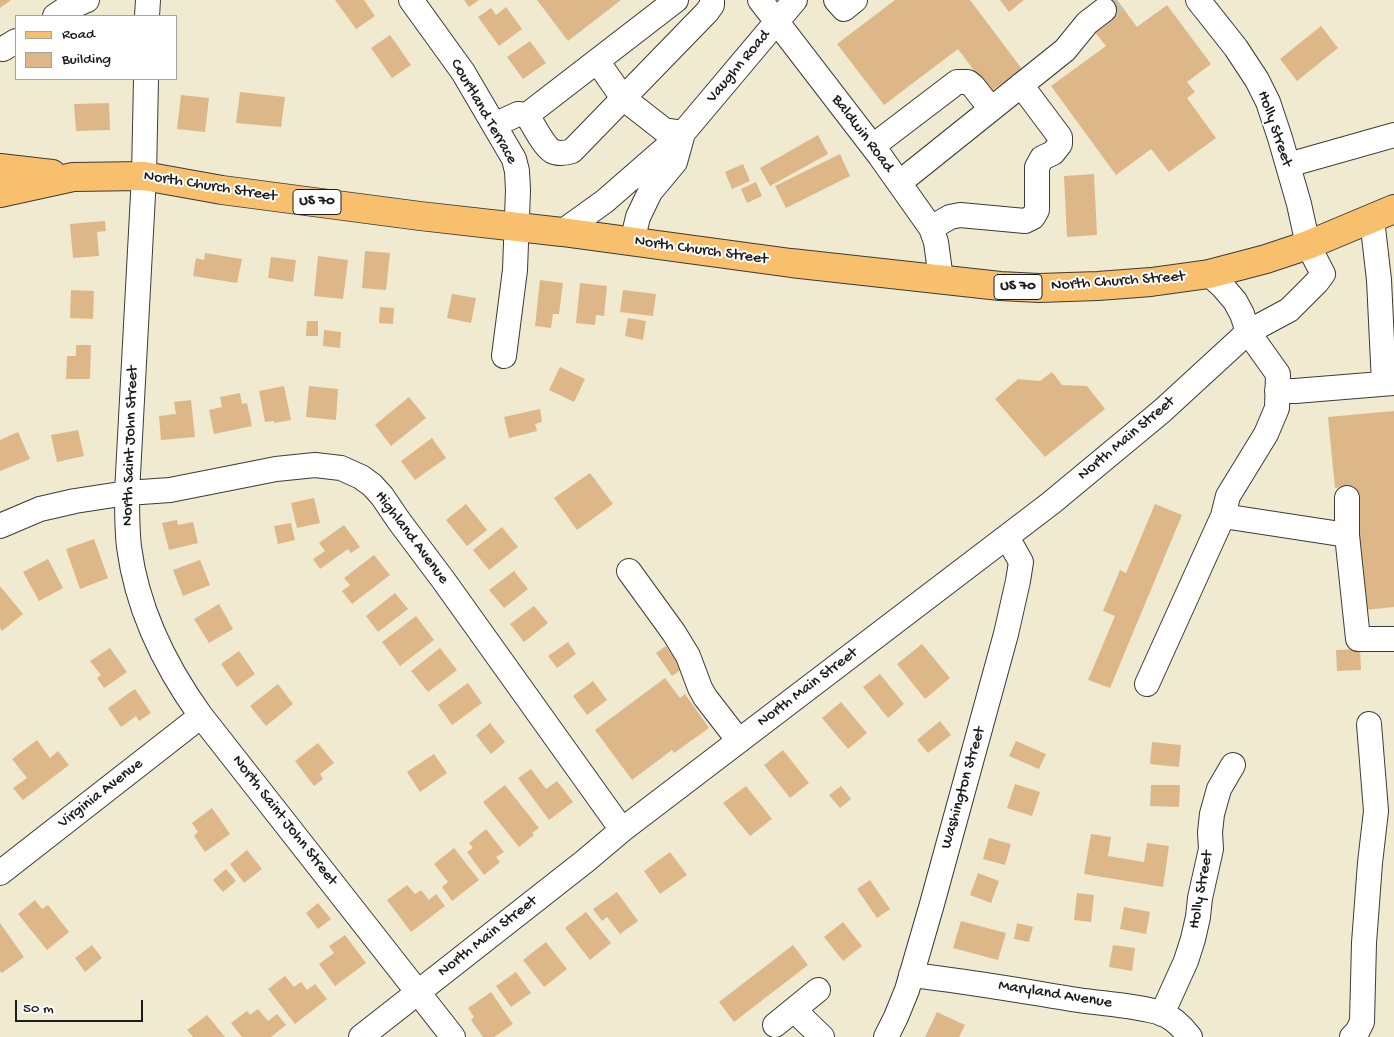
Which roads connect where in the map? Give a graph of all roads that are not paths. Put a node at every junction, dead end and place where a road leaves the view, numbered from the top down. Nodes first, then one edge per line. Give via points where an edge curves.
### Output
1 (87, 0) edge
2 (148, 0) edge
3 (411, 0) edge
4 (676, 0) edge
5 (712, 0) edge
6 (760, 0) edge
7 (795, 0) edge
8 (836, 0) edge
9 (854, 0) edge
10 (1198, 0) edge
11 (1113, 4) tunnel mouth
12 (56, 15) edge
13 (147, 15) edge
14 (776, 21) junction
15 (596, 61) junction
16 (146, 80) edge
17 (1021, 85) junction
18 (623, 98) junction
19 (991, 109) junction
20 (527, 114) junction
21 (494, 125) junction
22 (683, 133) junction
23 (1394, 135) edge
24 (873, 146) junction
25 (1288, 165) junction
26 (0, 168) edge
27 (144, 176) junction
28 (74, 177) junction
29 (899, 183) junction
30 (0, 194) edge
31 (1383, 214) edge
32 (516, 227) junction
33 (932, 228) junction
34 (562, 232) junction
35 (632, 242) junction
36 (1308, 245) junction
37 (1209, 274) junction
38 (941, 279) junction
39 (1248, 332) junction
40 (504, 356) dead end
41 (1389, 383) edge
42 (1277, 391) junction
43 (127, 493) junction
44 (1347, 498) dead end
45 (1223, 516) junction
46 (0, 526) edge
47 (1347, 535) junction
48 (1007, 537) junction
49 (628, 571) dead end
50 (1394, 639) edge
51 (1147, 684) dead end
52 (201, 716) junction
53 (1369, 724) dead end
54 (739, 741) junction
55 (1233, 765) dead end
56 (622, 830) junction
57 (0, 873) edge
58 (911, 974) junction
59 (818, 990) dead end
60 (419, 992) junction
61 (794, 1010) junction
62 (1162, 1014) junction
63 (775, 1025) dead end
64 (361, 1037) edge
65 (454, 1037) edge
66 (822, 1037) edge
67 (886, 1037) edge
68 (1190, 1037) edge
69 (1352, 1037) edge

1 - 12 street
2 - 13 street
3 - 21 street, Courtland Terrace via 463,72
4 - 15 street
5 - 18 street via 707,12
6 - 14 street, Baldwin Road
7 - 14 street, Vaughn Road
8 - 9 street via 844,9
10 - 25 street, Holly Street via 1257,80 1268,102
11 - 17 street via 1087,23 1065,50
14 - 22 street, Vaughn Road
14 - 24 street, Baldwin Road
15 - 18 street
15 - 20 street
16 - 27 street, North Saint John Street
17 - 19 street
17 - 33 street via 1060,137 1060,144 1053,153 1042,158 1037,167 1037,210 1034,217 1025,221 960,215
18 - 20 street via 572,151 565,153 554,152 547,146
18 - 22 street via 664,130
19 - 24 street via 968,82 957,82
19 - 29 street
20 - 21 street via 518,114
21 - 32 street, Courtland Terrace via 514,159 517,171
22 - 34 street, Vaughn Road via 611,197
22 - 35 street, Vaughn Road via 675,162 650,192 638,217
23 - 25 street
24 - 29 street, Baldwin Road
25 - 36 street, Holly Street
26 - 28 main road, US 70
27 - 28 main road, North Church Street / US 70
27 - 32 main road, North Church Street / US 70 via 222,190
27 - 43 street, North Saint John Street
28 - 30 main road, North Church Street / US 70
29 - 33 street, Baldwin Road
31 - 36 main road, North Church Street / US 70
31 - 41 street via 1379,280
32 - 34 main road, North Church Street / US 70
32 - 40 street, Courtland Terrace via 515,270
33 - 38 street, Baldwin Road
34 - 35 main road, North Church Street / US 70
35 - 38 main road, North Church Street / US 70
36 - 37 main road, North Church Street / US 70
36 - 39 street, North Main Street via 1323,274 1289,310
37 - 38 main road, North Church Street / US 70 via 1151,282 1039,288
37 - 39 street via 1234,301
39 - 42 street via 1278,374
39 - 48 street, North Main Street via 1162,411
41 - 42 street
42 - 45 street via 1277,408 1266,434 1228,496
43 - 46 street, Highland Avenue via 40,509
43 - 52 street, North Saint John Street via 130,549 146,616 188,698
43 - 56 street, Highland Avenue via 170,490 315,465 341,468 361,477 382,496
44 - 47 street
45 - 47 street
45 - 51 street
47 - 50 street via 1358,638
48 - 54 street, North Main Street
48 - 58 street, Washington Street via 1021,562 1018,581 976,749
49 - 54 street via 674,633 688,656 700,688
52 - 57 street, Virginia Avenue
52 - 60 street, North Saint John Street
53 - 69 street via 1376,811 1364,943 1362,1022
54 - 56 street, North Main Street
55 - 62 street, Holly Street via 1212,814 1211,849 1193,940
56 - 60 street, North Main Street
58 - 62 street, Maryland Avenue
58 - 67 street, Washington Street
59 - 61 street
60 - 64 street, North Main Street
60 - 65 street, North Saint John Street
61 - 63 street
61 - 66 street
62 - 68 street, Maryland Avenue

